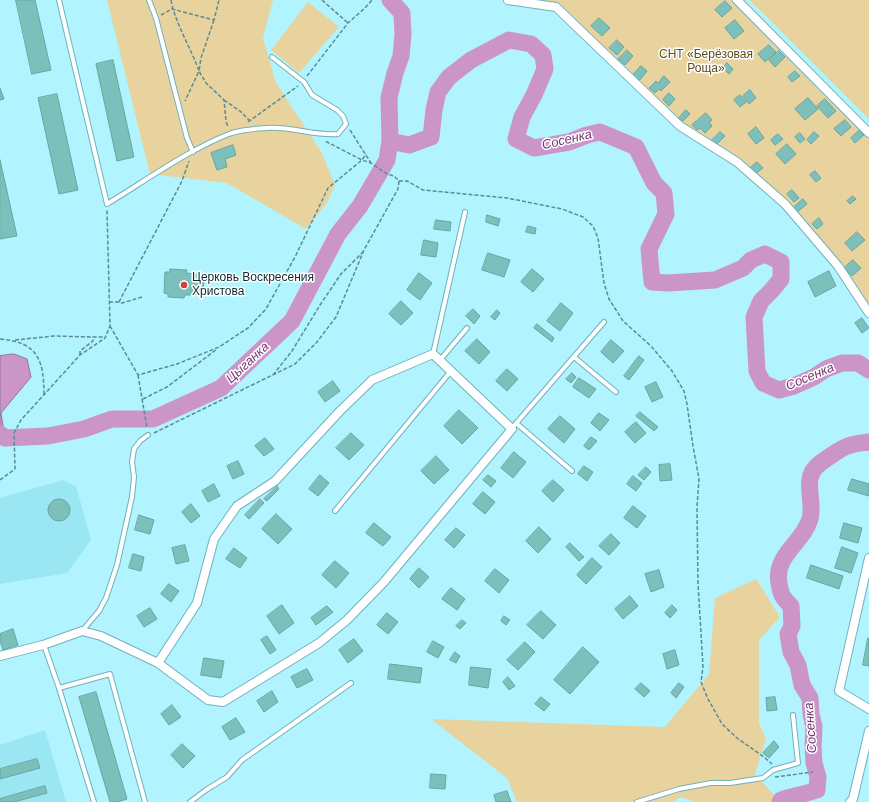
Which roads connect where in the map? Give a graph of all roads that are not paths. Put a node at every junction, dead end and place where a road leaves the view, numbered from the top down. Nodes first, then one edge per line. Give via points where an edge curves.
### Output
1 (59, 0) edge
2 (149, 0) edge
3 (508, 0) edge
4 (736, 0) edge
5 (543, 3) edge
6 (272, 57) dead end
7 (869, 133) edge
8 (192, 152) junction
9 (465, 212) dead end
10 (869, 313) edge
11 (604, 322) dead end
12 (467, 328) dead end
13 (433, 354) junction
14 (574, 357) junction
15 (440, 360) junction
16 (451, 371) junction
17 (616, 392) dead end
18 (514, 426) junction
19 (148, 435) road end
20 (572, 471) dead end
21 (335, 511) dead end
22 (869, 558) edge
23 (82, 631) junction
24 (43, 645) junction
25 (0, 656) edge
26 (158, 663) junction
27 (352, 683) dead end
28 (60, 688) junction
29 (869, 709) edge
30 (793, 716) dead end
31 (869, 731) edge
32 (94, 802) edge
33 (145, 802) edge
34 (190, 802) edge
35 (637, 802) edge
36 (850, 802) edge

1 - 8 lane via 107,204
2 - 8 lane
3 - 5 street
4 - 7 street
5 - 10 street via 556,7 680,126 737,162 785,204 838,266
6 - 8 lane via 304,82 312,95 343,116 346,124 338,134 318,134 283,127 265,128 230,133
9 - 13 lane
11 - 14 lane
12 - 15 lane
13 - 15 street
13 - 26 street via 372,380 275,481 237,506 214,539 197,603
14 - 17 lane
14 - 18 lane
15 - 16 street
16 - 18 street
16 - 21 lane
18 - 20 lane
18 - 26 street via 384,582 347,620 319,643 223,702 208,700
19 - 23 lane via 134,449 132,497 111,585 99,611
22 - 29 street via 839,691
23 - 24 street
23 - 26 street via 101,636
24 - 25 street
24 - 28 lane
27 - 34 lane via 242,760 227,777
28 - 32 lane
28 - 33 lane via 110,674
30 - 35 lane via 798,763 773,770 763,778 679,789
31 - 36 street via 853,799

